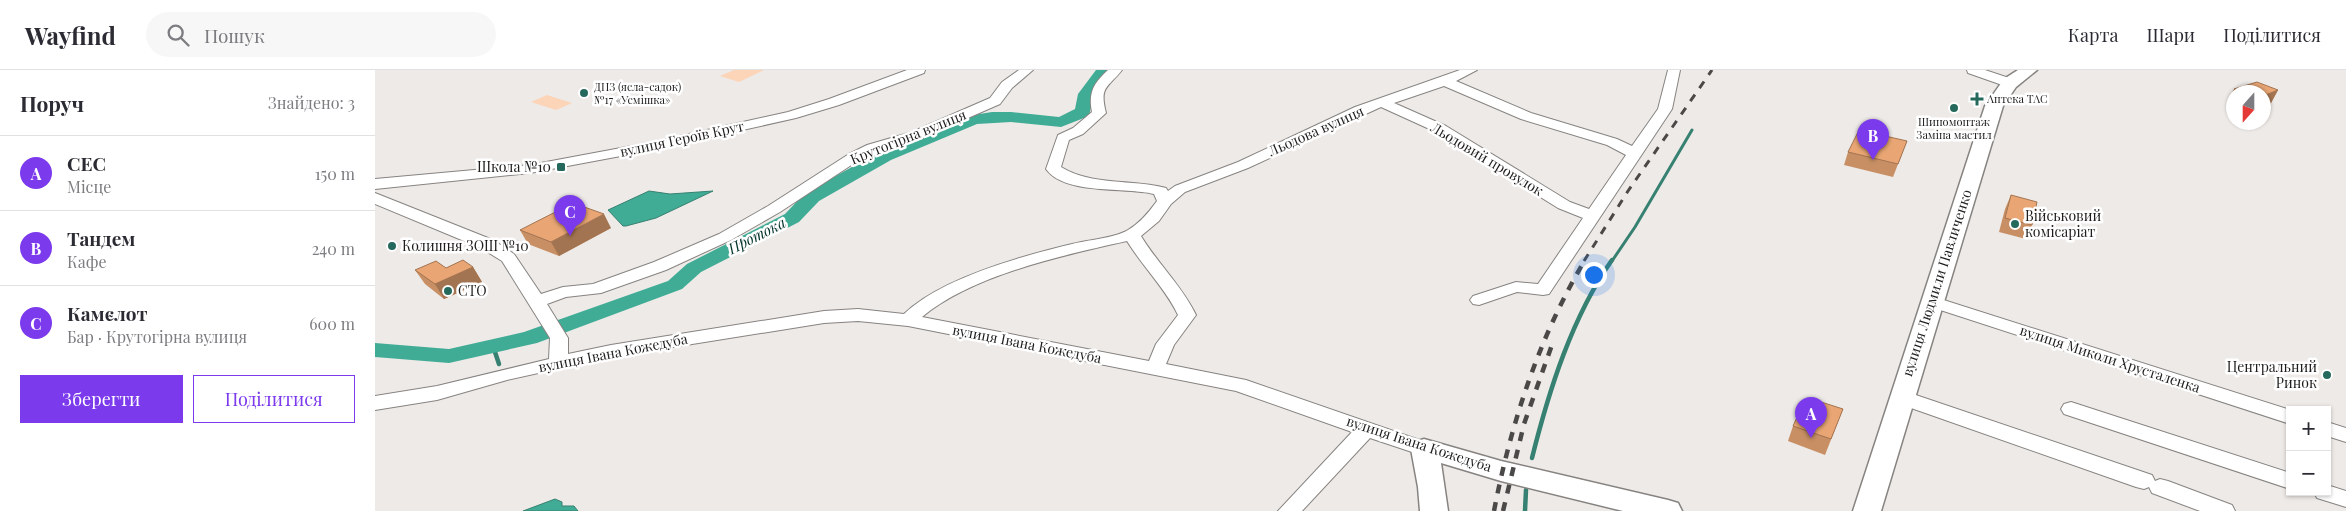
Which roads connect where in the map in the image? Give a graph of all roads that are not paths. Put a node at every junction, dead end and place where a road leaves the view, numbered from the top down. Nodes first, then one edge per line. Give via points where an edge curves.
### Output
1 (919, 70) edge
2 (1027, 70) edge
3 (1116, 70) edge
4 (1470, 70) edge
5 (1674, 70) edge
6 (1973, 70) edge
7 (2029, 70) edge
8 (1445, 81) junction
9 (2010, 83) junction
10 (1381, 102) junction
11 (1634, 153) junction
12 (438, 178) junction
13 (375, 184) edge
14 (375, 198) edge
15 (1165, 201) junction
16 (399, 207) junction
17 (1593, 216) junction
18 (1132, 235) junction
19 (1479, 300) dead end
20 (538, 301) junction
21 (1931, 301) junction
22 (909, 320) junction
23 (558, 363) junction
24 (1155, 369) junction
25 (1901, 397) junction
26 (375, 403) edge
27 (2071, 409) dead end
28 (2286, 415) edge
29 (1367, 428) junction
30 (2331, 430) edge
31 (2346, 435) edge
32 (1424, 449) junction
33 (2286, 480) edge
34 (2331, 494) edge
35 (2346, 499) edge
36 (1289, 511) edge
37 (1434, 511) edge
38 (1668, 511) edge
39 (1867, 511) edge
40 (2224, 511) edge

1 - 12 street, вулиця Героїв Крут via 834,102 727,130 591,159
2 - 20 street, Крутогірна вулиця via 1007,85 995,100 917,135 872,148 854,157 774,209 725,236 659,266 595,289 563,292
3 - 15 street via 1098,86 1095,93 1099,113 1078,131 1063,138 1053,169 1061,176 1078,182 1147,186 1161,191
4 - 8 street, Льодова вулиця
5 - 11 street via 1665,110
6 - 9 street
7 - 9 main road, вулиця Людмили Павличенко
8 - 10 street, Льодова вулиця
8 - 11 street via 1526,116 1613,142
9 - 21 main road, вулиця Людмили Павличенко via 1994,106
10 - 15 street, Льодова вулиця via 1180,190
10 - 17 street, Льодовий провулок via 1441,129 1564,205
11 - 17 street
12 - 13 street, вулиця Героїв Крут
12 - 16 street, вулиця Героїв Крут via 407,192 400,199
14 - 16 street
15 - 18 street, Льодова вулиця via 1153,218
16 - 20 street via 503,253
17 - 19 street via 1543,290 1516,287
18 - 22 street, Льодова вулиця via 1051,252 992,272 918,310
18 - 24 street via 1149,263 1179,298 1187,315 1165,344
20 - 23 street via 559,338
21 - 25 main road, вулиця Людмили Павличенко
21 - 28 street, вулиця Миколи Хрусталенка
22 - 23 street, вулиця Івана Кожедуба via 858,315 824,317 611,351
22 - 24 street, вулиця Івана Кожедуба
23 - 26 street, вулиця Івана Кожедуба via 437,393
24 - 29 street, вулиця Івана Кожедуба via 1239,385
25 - 39 main road, вулиця Людмили Павличенко
25 - 40 street
27 - 33 street
29 - 32 street, вулиця Івана Кожедуба
29 - 36 street
30 - 31 street
32 - 37 main road
32 - 38 main road, вулиця Івана Кожедуба
34 - 35 street

